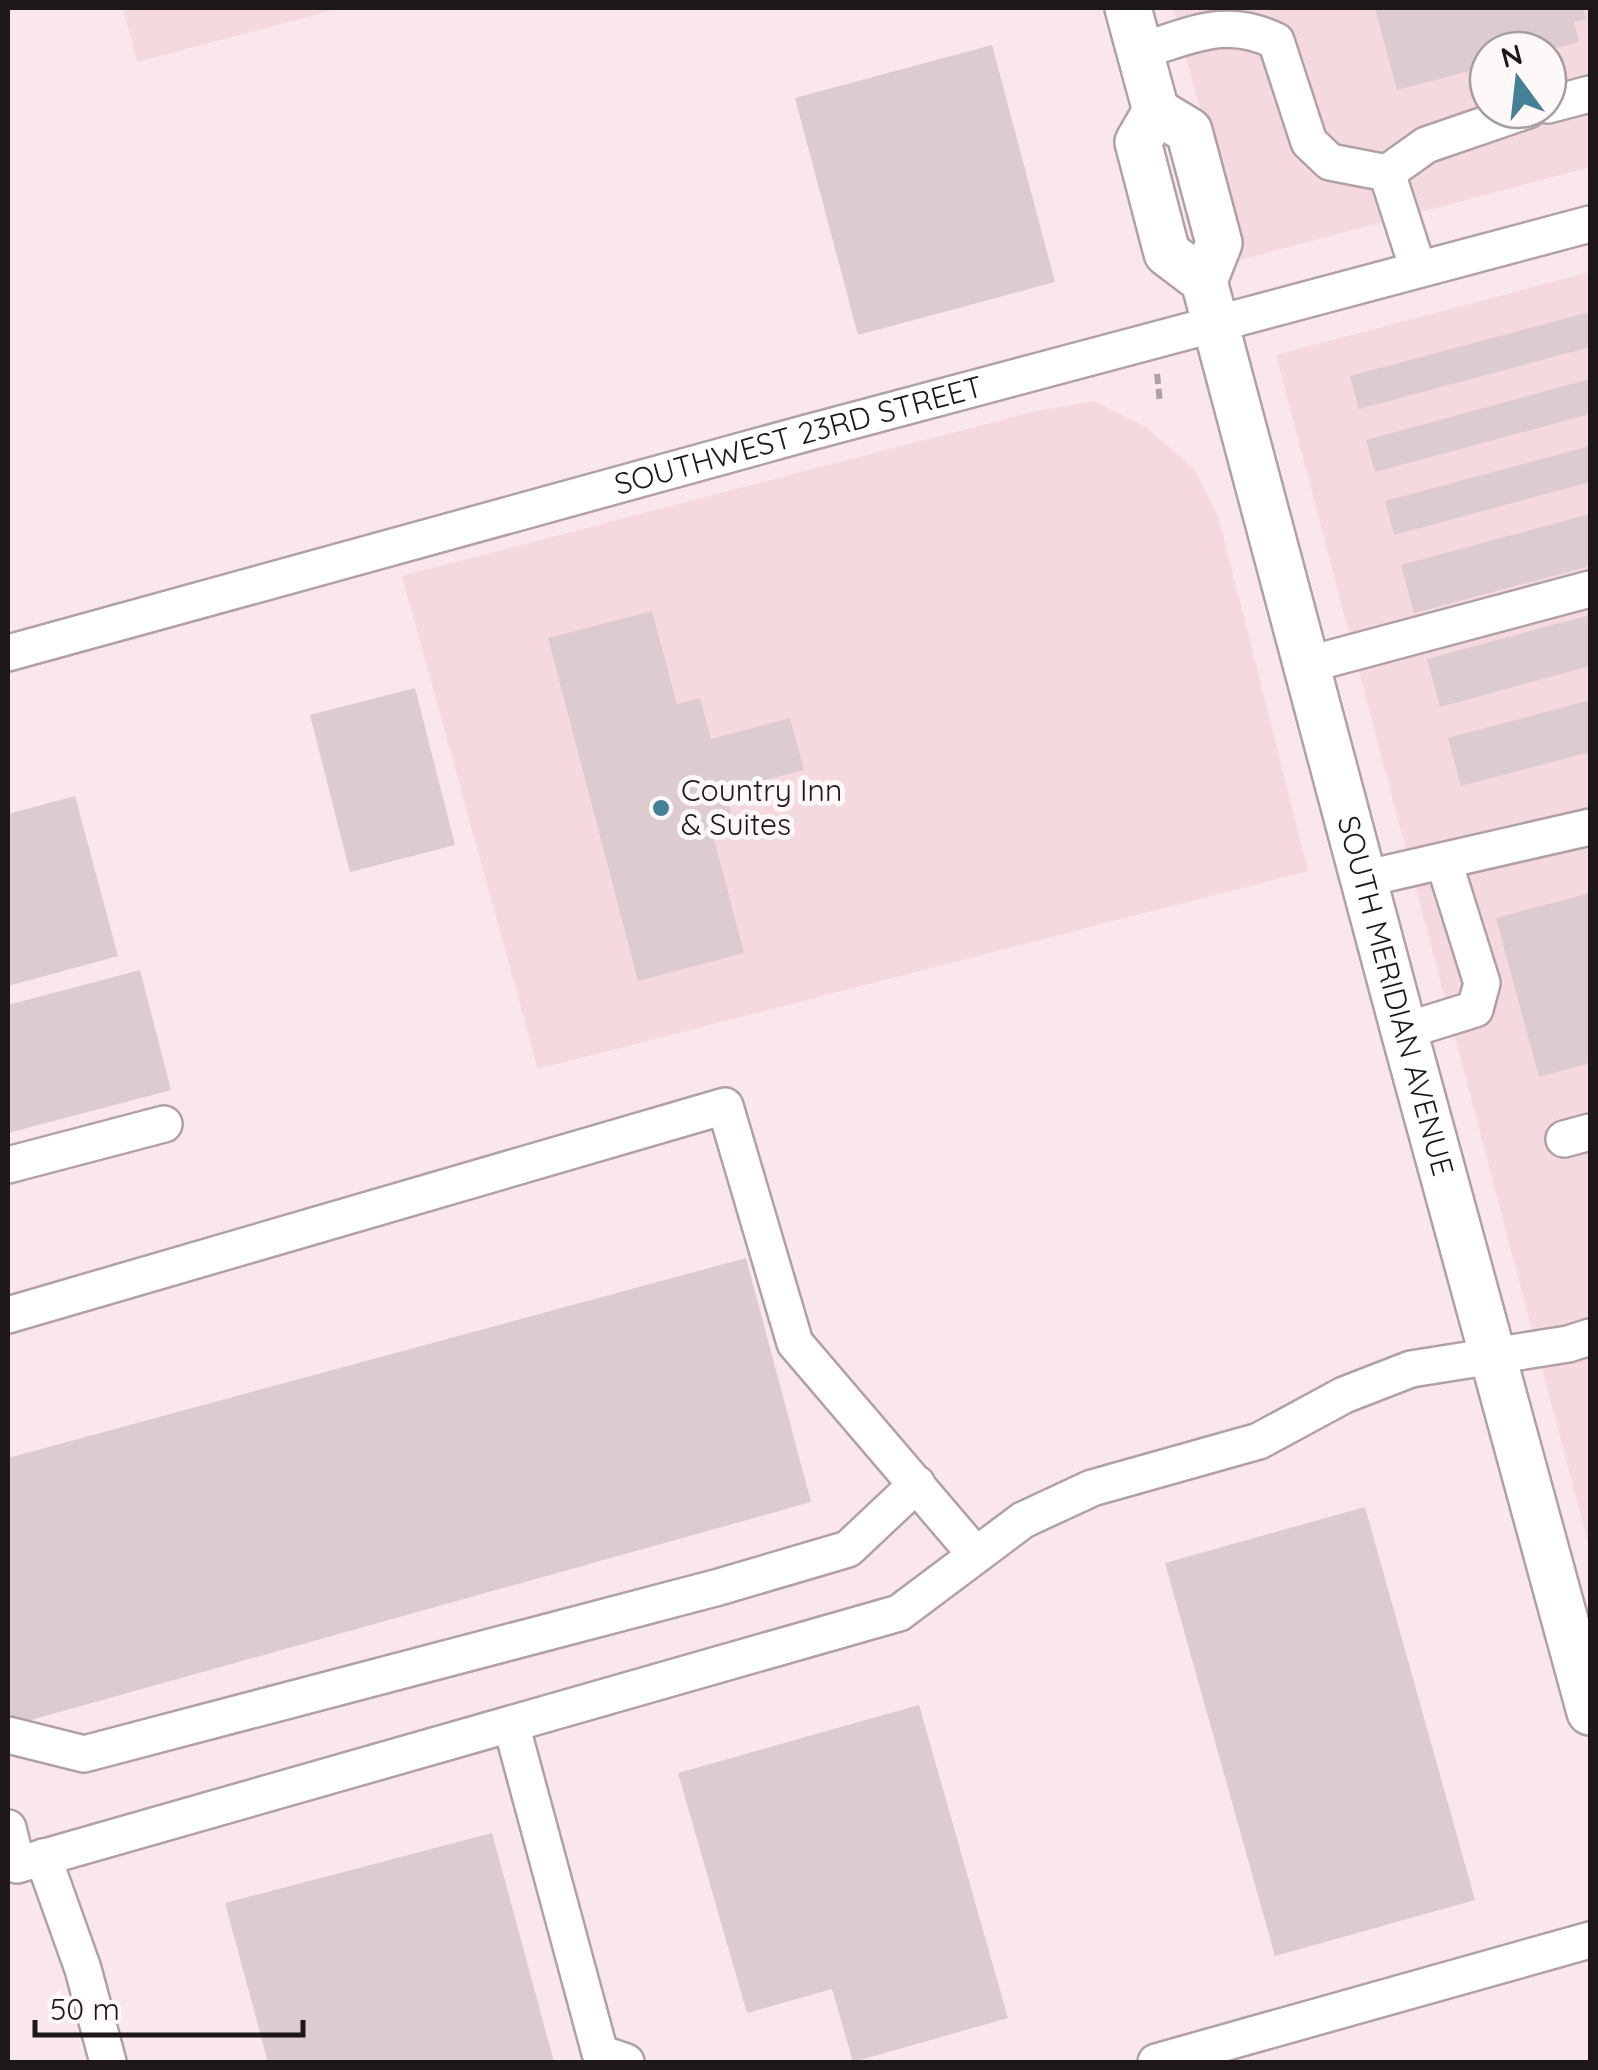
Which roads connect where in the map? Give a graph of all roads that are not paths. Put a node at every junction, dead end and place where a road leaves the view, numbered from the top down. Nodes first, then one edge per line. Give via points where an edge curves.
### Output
1 (1128, 8) edge
2 (1257, 18) edge
3 (1140, 51) junction
4 (1468, 130) edge
5 (1387, 173) junction
6 (1590, 224) edge
7 (1418, 269) junction
8 (1210, 302) junction
9 (1590, 589) edge
10 (8, 653) edge
11 (1306, 665) junction
12 (1590, 827) edge
13 (1444, 862) junction
14 (1363, 879) junction
15 (1404, 1031) junction
16 (164, 1124) dead end
17 (8, 1165) edge
18 (8, 1315) edge
19 (1590, 1337) edge
20 (1493, 1356) junction
21 (917, 1484) junction
22 (976, 1555) junction
23 (1587, 1682) edge
24 (510, 1724) junction
25 (8, 1735) edge
26 (8, 1828) edge
27 (30, 1861) junction
28 (1590, 1940) edge
29 (108, 2062) edge
30 (626, 2062) edge
31 (1156, 2062) edge

1 - 3 main road
2 - 3 street
2 - 5 street via 1276,41 1309,142 1330,162
3 - 8 main road via 1156,111 1138,142 1167,252
4 - 5 street via 1426,144
5 - 7 street
6 - 7 street, SOUTHWEST 23RD STREET
7 - 8 street, SOUTHWEST 23RD STREET
8 - 10 street, SOUTHWEST 23RD STREET
8 - 11 main road, SOUTH MERIDIAN AVENUE
9 - 11 street
11 - 14 main road, SOUTH MERIDIAN AVENUE
12 - 13 street
13 - 14 street
13 - 15 street via 1482,984 1475,1009
14 - 15 main road, SOUTH MERIDIAN AVENUE
15 - 20 main road, SOUTH MERIDIAN AVENUE
16 - 17 street
18 - 21 street via 724,1106 796,1344
19 - 20 street
20 - 22 street via 1411,1369 1344,1395 1259,1441 1092,1488 1023,1520
20 - 23 main road, SOUTH MERIDIAN AVENUE
21 - 22 street
21 - 25 street via 848,1549 718,1586 84,1754
22 - 24 street via 899,1613
24 - 27 street
24 - 30 street via 600,2053
26 - 27 street
27 - 29 street via 83,1969
28 - 31 street

